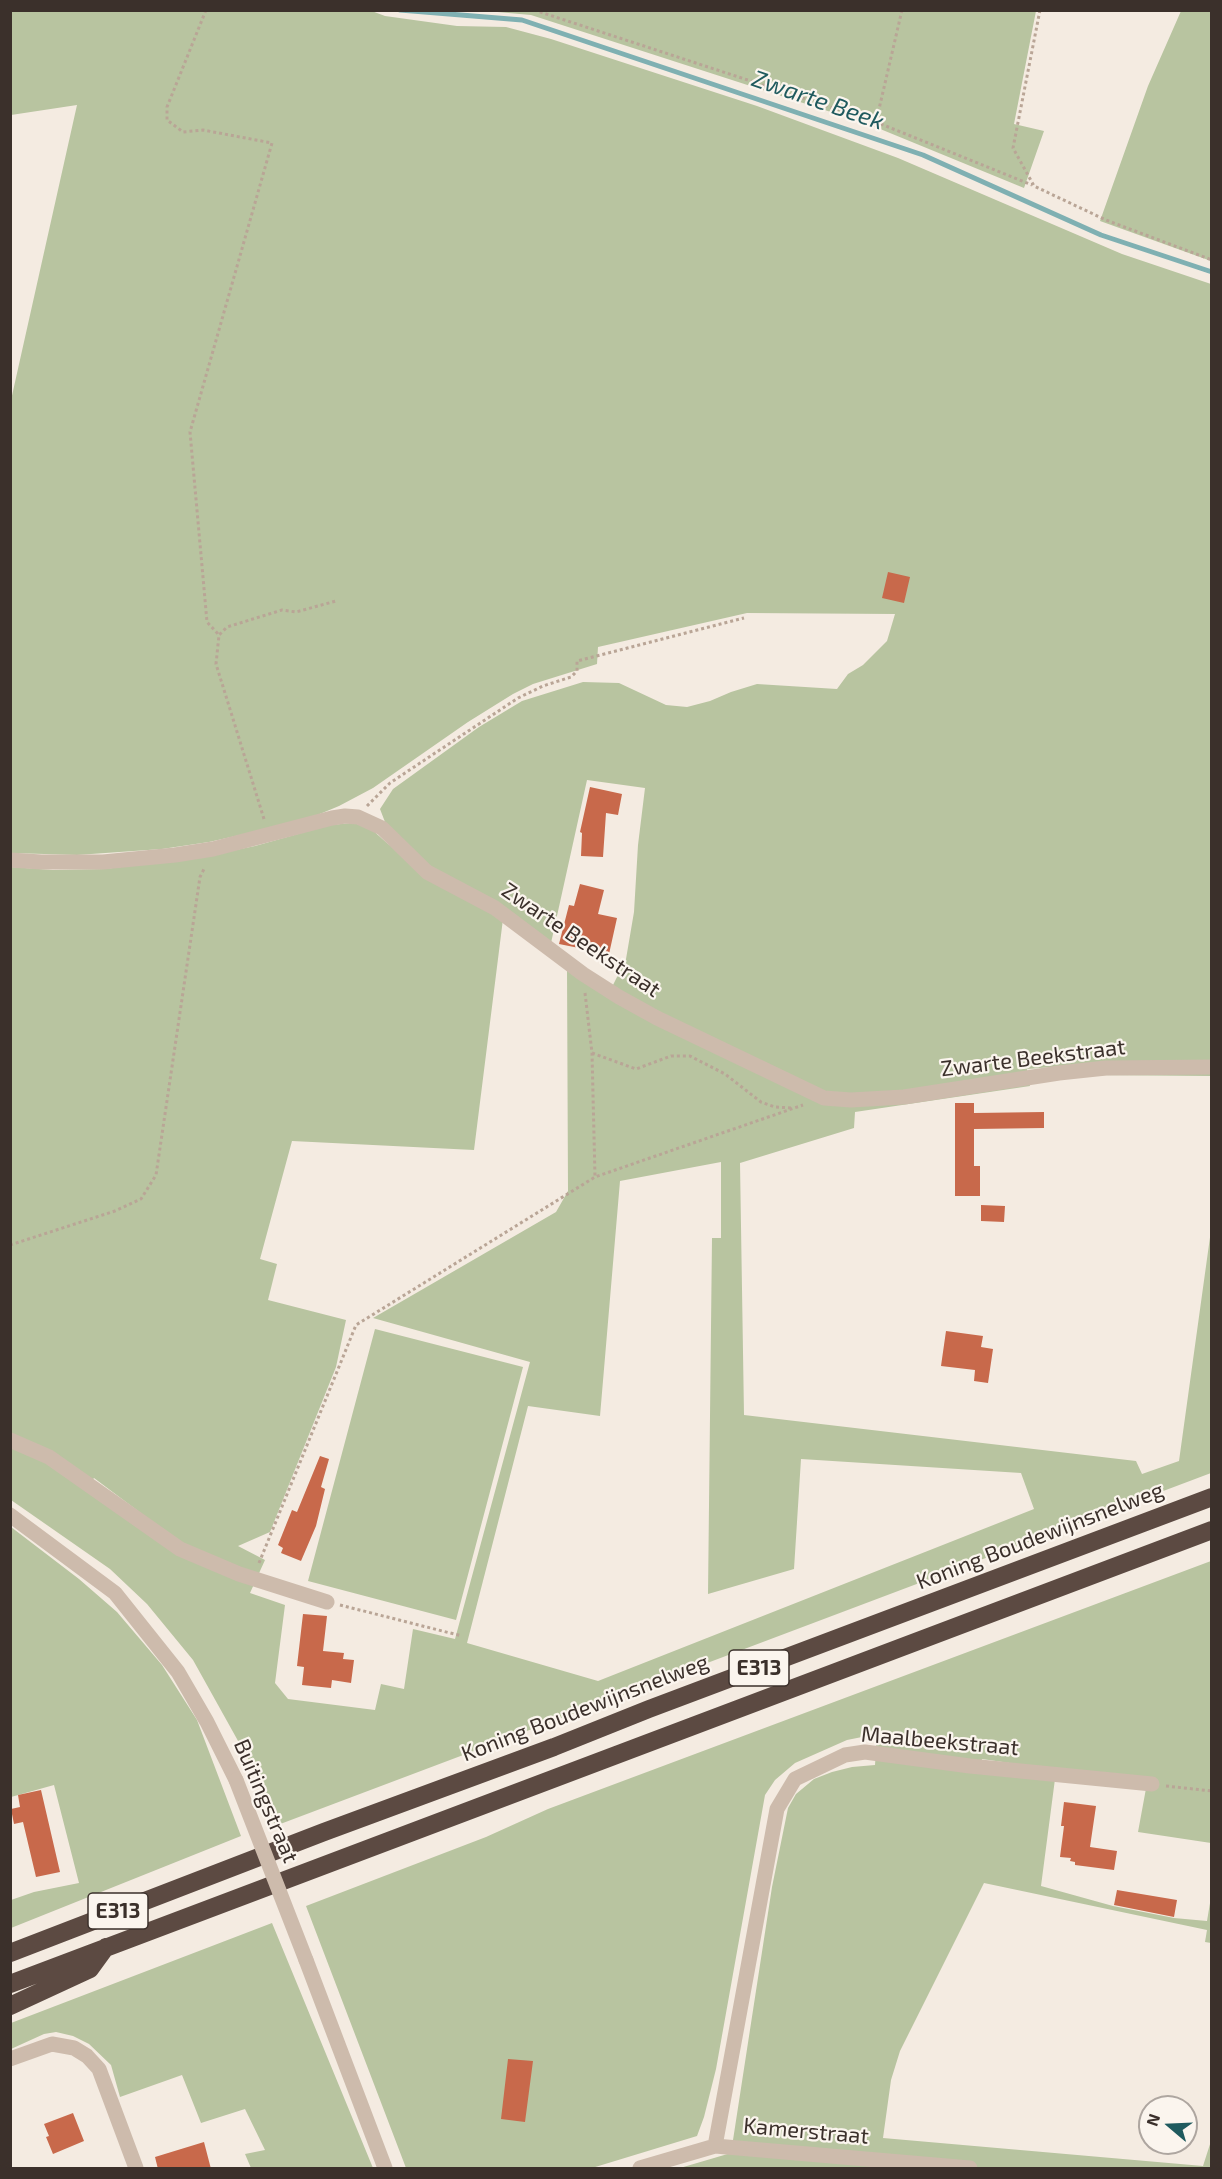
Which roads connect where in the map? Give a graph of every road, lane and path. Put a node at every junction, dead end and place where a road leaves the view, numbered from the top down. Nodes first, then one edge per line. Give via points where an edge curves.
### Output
1 (206, 10) edge
2 (534, 10) edge
3 (902, 10) edge
4 (1040, 10) edge
5 (876, 122) junction
6 (1034, 186) junction
7 (1212, 260) edge
8 (336, 601) dead end
9 (744, 618) dead end
10 (219, 635) junction
11 (358, 817) junction
12 (269, 836) junction
13 (213, 849) junction
14 (10, 860) edge
15 (583, 974) junction
16 (592, 1053) junction
17 (1212, 1067) edge
18 (824, 1098) junction
19 (795, 1108) junction
20 (595, 1177) junction
21 (10, 1245) edge
22 (10, 1440) edge
23 (1212, 1497) edge
24 (10, 1515) edge
25 (1212, 1530) edge
26 (253, 1579) junction
27 (327, 1602) joint
28 (462, 1636) dead end
29 (1152, 1784) joint
30 (1212, 1791) edge
31 (106, 1947) junction
32 (10, 1953) edge
33 (10, 1984) edge
34 (10, 2006) edge
35 (10, 2059) edge
36 (715, 2146) junction
37 (136, 2169) edge
38 (385, 2169) edge
39 (640, 2169) edge
40 (970, 2169) edge

1 - 10 path via 167,107 167,120 183,132 203,130 272,143 190,432 207,622
2 - 5 path
3 - 5 path
4 - 6 path via 1013,148
5 - 6 path
6 - 7 path via 1106,220
8 - 10 path via 296,612 282,610 227,627
9 - 11 path via 577,661 577,671 571,677 518,698 390,783
10 - 12 path via 216,664
11 - 12 street via 332,818
11 - 15 street, Zwarte Beekstraat via 382,828 427,872 495,908
12 - 13 street
13 - 14 street via 103,862
13 - 21 path via 200,877 156,1175 141,1199
15 - 16 path
15 - 18 street, Zwarte Beekstraat via 657,1018
16 - 19 path via 636,1069 671,1056 690,1056 725,1074 761,1102
16 - 20 path
17 - 18 street, Zwarte Beekstraat via 1106,1068 904,1097
18 - 19 path
19 - 20 path
20 - 26 path via 356,1325
22 - 26 street via 49,1457 180,1549
23 - 32 highway, Koning Boudewijnsnelweg / E313
24 - 38 street, Buitingstraat, bridge via 115,1593 178,1672 207,1722 236,1780
25 - 31 highway, E313
26 - 27 street
27 - 28 path
29 - 30 path
29 - 36 street, Maalbeekstraat via 865,1752 844,1755 795,1779 777,1809
31 - 33 highway, E313
31 - 34 highway via 90,1970
35 - 37 street via 52,2044 74,2048 87,2056 99,2069
36 - 39 street, Kamerstraat
36 - 40 street, Kamerstraat

